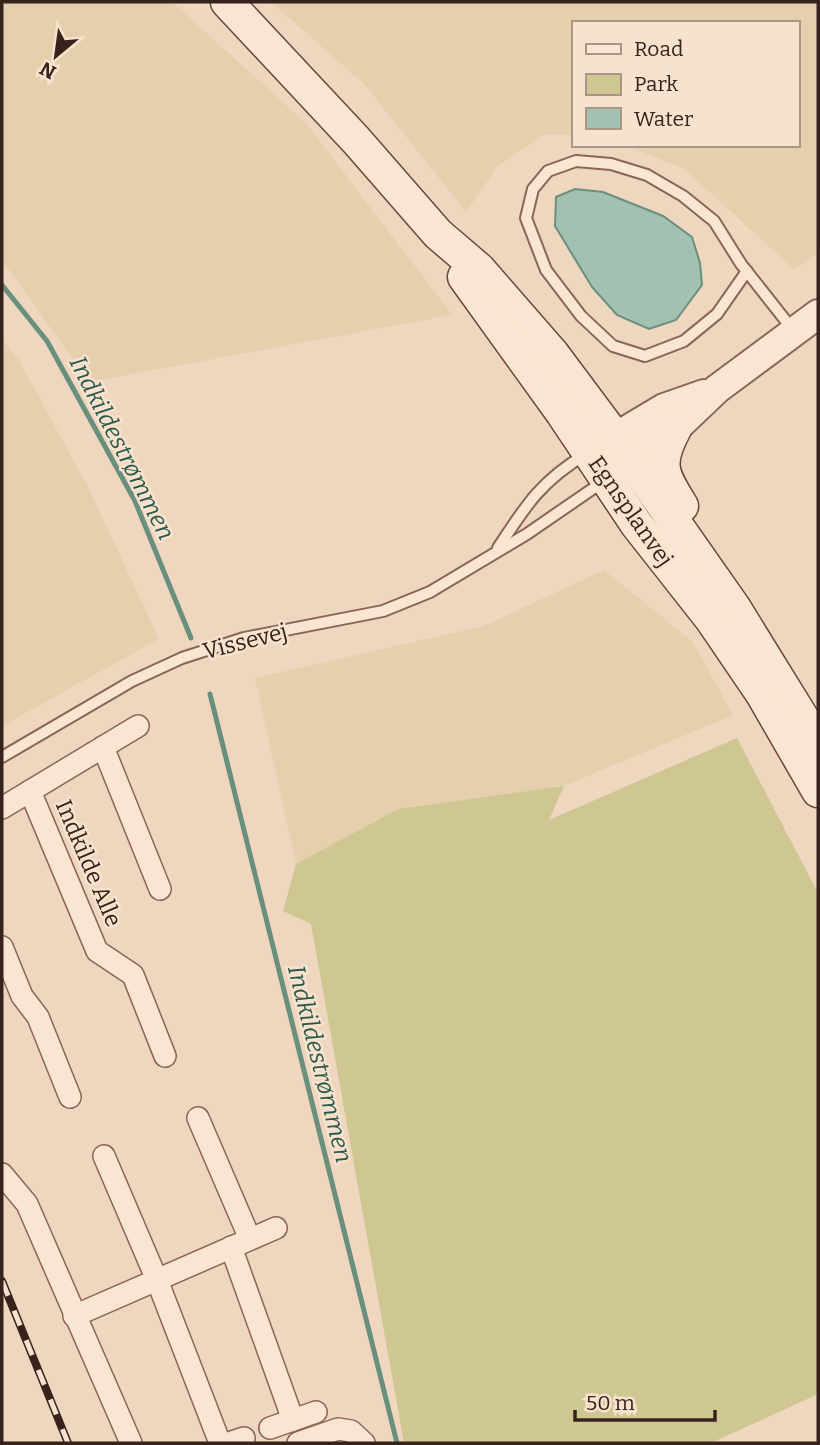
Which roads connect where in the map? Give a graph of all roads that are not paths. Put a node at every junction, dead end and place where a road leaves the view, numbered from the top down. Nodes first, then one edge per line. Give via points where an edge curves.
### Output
1 (227, 2) edge
2 (438, 234) junction
3 (747, 271) junction
4 (818, 314) edge
5 (795, 332) junction
6 (717, 389) junction
7 (675, 429) junction
8 (609, 449) junction
9 (606, 479) junction
10 (496, 550) junction
11 (734, 607) junction
12 (138, 726) dead end
13 (818, 743) edge
14 (103, 747) junction
15 (2, 757) edge
16 (30, 791) junction
17 (818, 791) edge
18 (2, 808) edge
19 (160, 889) dead end
20 (2, 947) edge
21 (165, 1056) dead end
22 (70, 1097) dead end
23 (198, 1118) dead end
24 (104, 1156) dead end
25 (2, 1174) edge
26 (276, 1228) dead end
27 (241, 1243) junction
28 (157, 1280) junction
29 (74, 1316) junction
30 (316, 1412) dead end
31 (293, 1420) junction
32 (270, 1428) dead end
33 (131, 1443) edge
34 (220, 1443) edge
35 (299, 1443) edge
36 (364, 1443) edge

1 - 2 main road, Egnsplanvej
2 - 8 main road, Egnsplanvej via 488,313
2 - 8 main road, Egnsplanvej via 479,269 553,354
3 - 3 lane via 714,221 647,175 611,164 576,161 548,171 533,190 526,218 546,270 581,316 613,346 645,356 684,341 717,314
3 - 5 lane
4 - 5 street, Vissevej
5 - 6 street, Vissevej
6 - 7 street, Vissevej
6 - 8 street, Vissevej via 664,408
7 - 8 street, Vissevej
7 - 11 main road via 663,455 667,480
8 - 9 main road, Egnsplanvej
8 - 10 lane, Vissevej via 550,479
8 - 11 main road, Egnsplanvej
9 - 10 lane, Vissevej
9 - 17 main road, Egnsplanvej via 762,694
10 - 15 lane, Vissevej via 430,592 383,611 244,638 181,658 132,681
11 - 13 main road, Egnsplanvej
12 - 14 street, Indkilde Alle
14 - 16 street, Indkilde Alle
14 - 19 street
16 - 18 street, Indkilde Alle
16 - 21 street, Indkilde Alle via 97,951 133,975
20 - 22 street via 22,996 38,1017
23 - 27 street
24 - 28 street
25 - 29 street via 27,1204
26 - 27 street
27 - 28 street
27 - 31 street
28 - 29 street
28 - 34 street
29 - 33 street
30 - 31 street
31 - 32 street
35 - 36 street via 338,1429 351,1431

